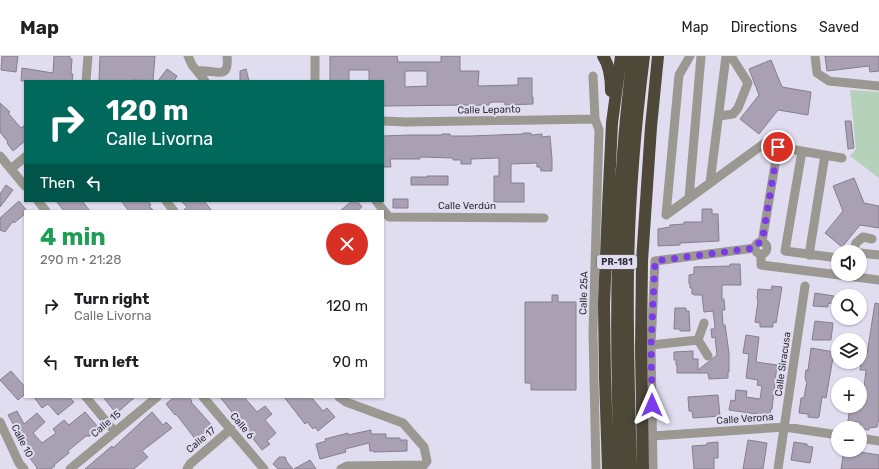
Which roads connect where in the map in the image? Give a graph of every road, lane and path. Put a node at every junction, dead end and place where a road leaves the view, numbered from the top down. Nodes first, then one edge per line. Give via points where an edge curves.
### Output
1 (88, 56) edge
2 (188, 56) edge
3 (227, 56) edge
4 (315, 56) edge
5 (603, 56) edge
6 (621, 56) edge
7 (633, 56) edge
8 (644, 56) edge
9 (664, 56) edge
10 (690, 56) edge
11 (701, 56) edge
12 (726, 56) edge
13 (731, 56) edge
14 (815, 56) edge
15 (658, 62) edge
16 (197, 71) junction
17 (594, 76) dead end
18 (86, 80) edge
19 (204, 80) edge
20 (315, 80) edge
21 (879, 86) edge
22 (719, 116) junction
23 (595, 119) junction
24 (384, 121) edge
25 (612, 123) junction
26 (773, 136) dead end
27 (802, 152) junction
28 (825, 155) junction
29 (0, 156) edge
30 (24, 158) edge
31 (842, 158) dead end
32 (11, 169) junction
33 (710, 183) junction
34 (24, 185) edge
35 (689, 198) junction
36 (39, 202) edge
37 (167, 202) edge
38 (377, 202) edge
39 (45, 210) edge
40 (173, 210) edge
41 (383, 210) edge
42 (384, 211) edge
43 (544, 218) dead end
44 (872, 239) dead end
45 (762, 242) junction
46 (856, 245) edge
47 (755, 248) junction
48 (867, 253) edge
49 (761, 255) junction
50 (809, 255) junction
51 (879, 255) edge
52 (831, 257) edge
53 (879, 280) edge
54 (805, 286) dead end
55 (704, 323) dead end
56 (698, 340) junction
57 (651, 345) junction
58 (708, 356) dead end
59 (87, 398) edge
60 (156, 398) edge
61 (204, 398) edge
62 (340, 398) edge
63 (0, 422) edge
64 (785, 427) junction
65 (231, 429) junction
66 (115, 432) junction
67 (831, 434) edge
68 (652, 436) junction
69 (867, 439) edge
70 (879, 441) edge
71 (24, 469) edge
72 (70, 469) edge
73 (187, 469) edge
74 (264, 469) edge
75 (341, 469) edge
76 (596, 469) edge
77 (608, 469) edge
78 (620, 469) edge
79 (631, 469) edge
80 (643, 469) edge
81 (653, 469) edge
82 (778, 469) edge

1 - 18 street
2 - 16 street
3 - 16 street via 228,66 223,72
4 - 20 street
5 - 25 highway via 611,82
6 - 25 highway
7 - 78 highway, PR-181 via 623,152 618,249
8 - 79 highway, PR-181 via 633,167 628,269
9 - 15 highway
10 - 35 street via 679,75 666,215
11 - 35 street
12 - 22 street
13 - 22 street via 748,83 733,114
14 - 21 street via 817,73 829,81
15 - 80 highway via 642,261
16 - 19 street
17 - 23 street, Calle 25A
22 - 33 street
23 - 24 street, Calle Lepanto
23 - 76 street, Calle 25A via 599,130 593,332
25 - 77 highway via 604,304
26 - 33 street
27 - 28 street
27 - 45 street via 778,147
27 - 50 street via 785,251
28 - 31 street
28 - 50 street
29 - 32 street
30 - 32 street
32 - 34 street
33 - 35 street
36 - 39 street
37 - 40 street
38 - 41 street, Calle Verdún
42 - 43 street, Calle Verdún via 389,217
44 - 46 street via 864,237
45 - 47 street via 756,244
45 - 49 street via 766,244 767,250
47 - 49 street via 757,254
47 - 57 street via 655,261
48 - 51 street
49 - 53 street via 761,265
50 - 52 street
54 - 64 street, Calle Siracusa
55 - 56 street
56 - 57 street
56 - 58 street
57 - 68 street
59 - 66 street
60 - 66 street, Calle 15
61 - 65 street, Calle 6
62 - 75 street via 403,423 424,447 427,460 424,465 347,466
63 - 71 street, Calle 10
64 - 67 street, Calle Verona
64 - 68 street, Calle Verona
64 - 82 street, Calle Siracusa
65 - 73 street, Calle 17
65 - 74 street, Calle 6
66 - 72 street, Calle 15
68 - 81 street
69 - 70 street

